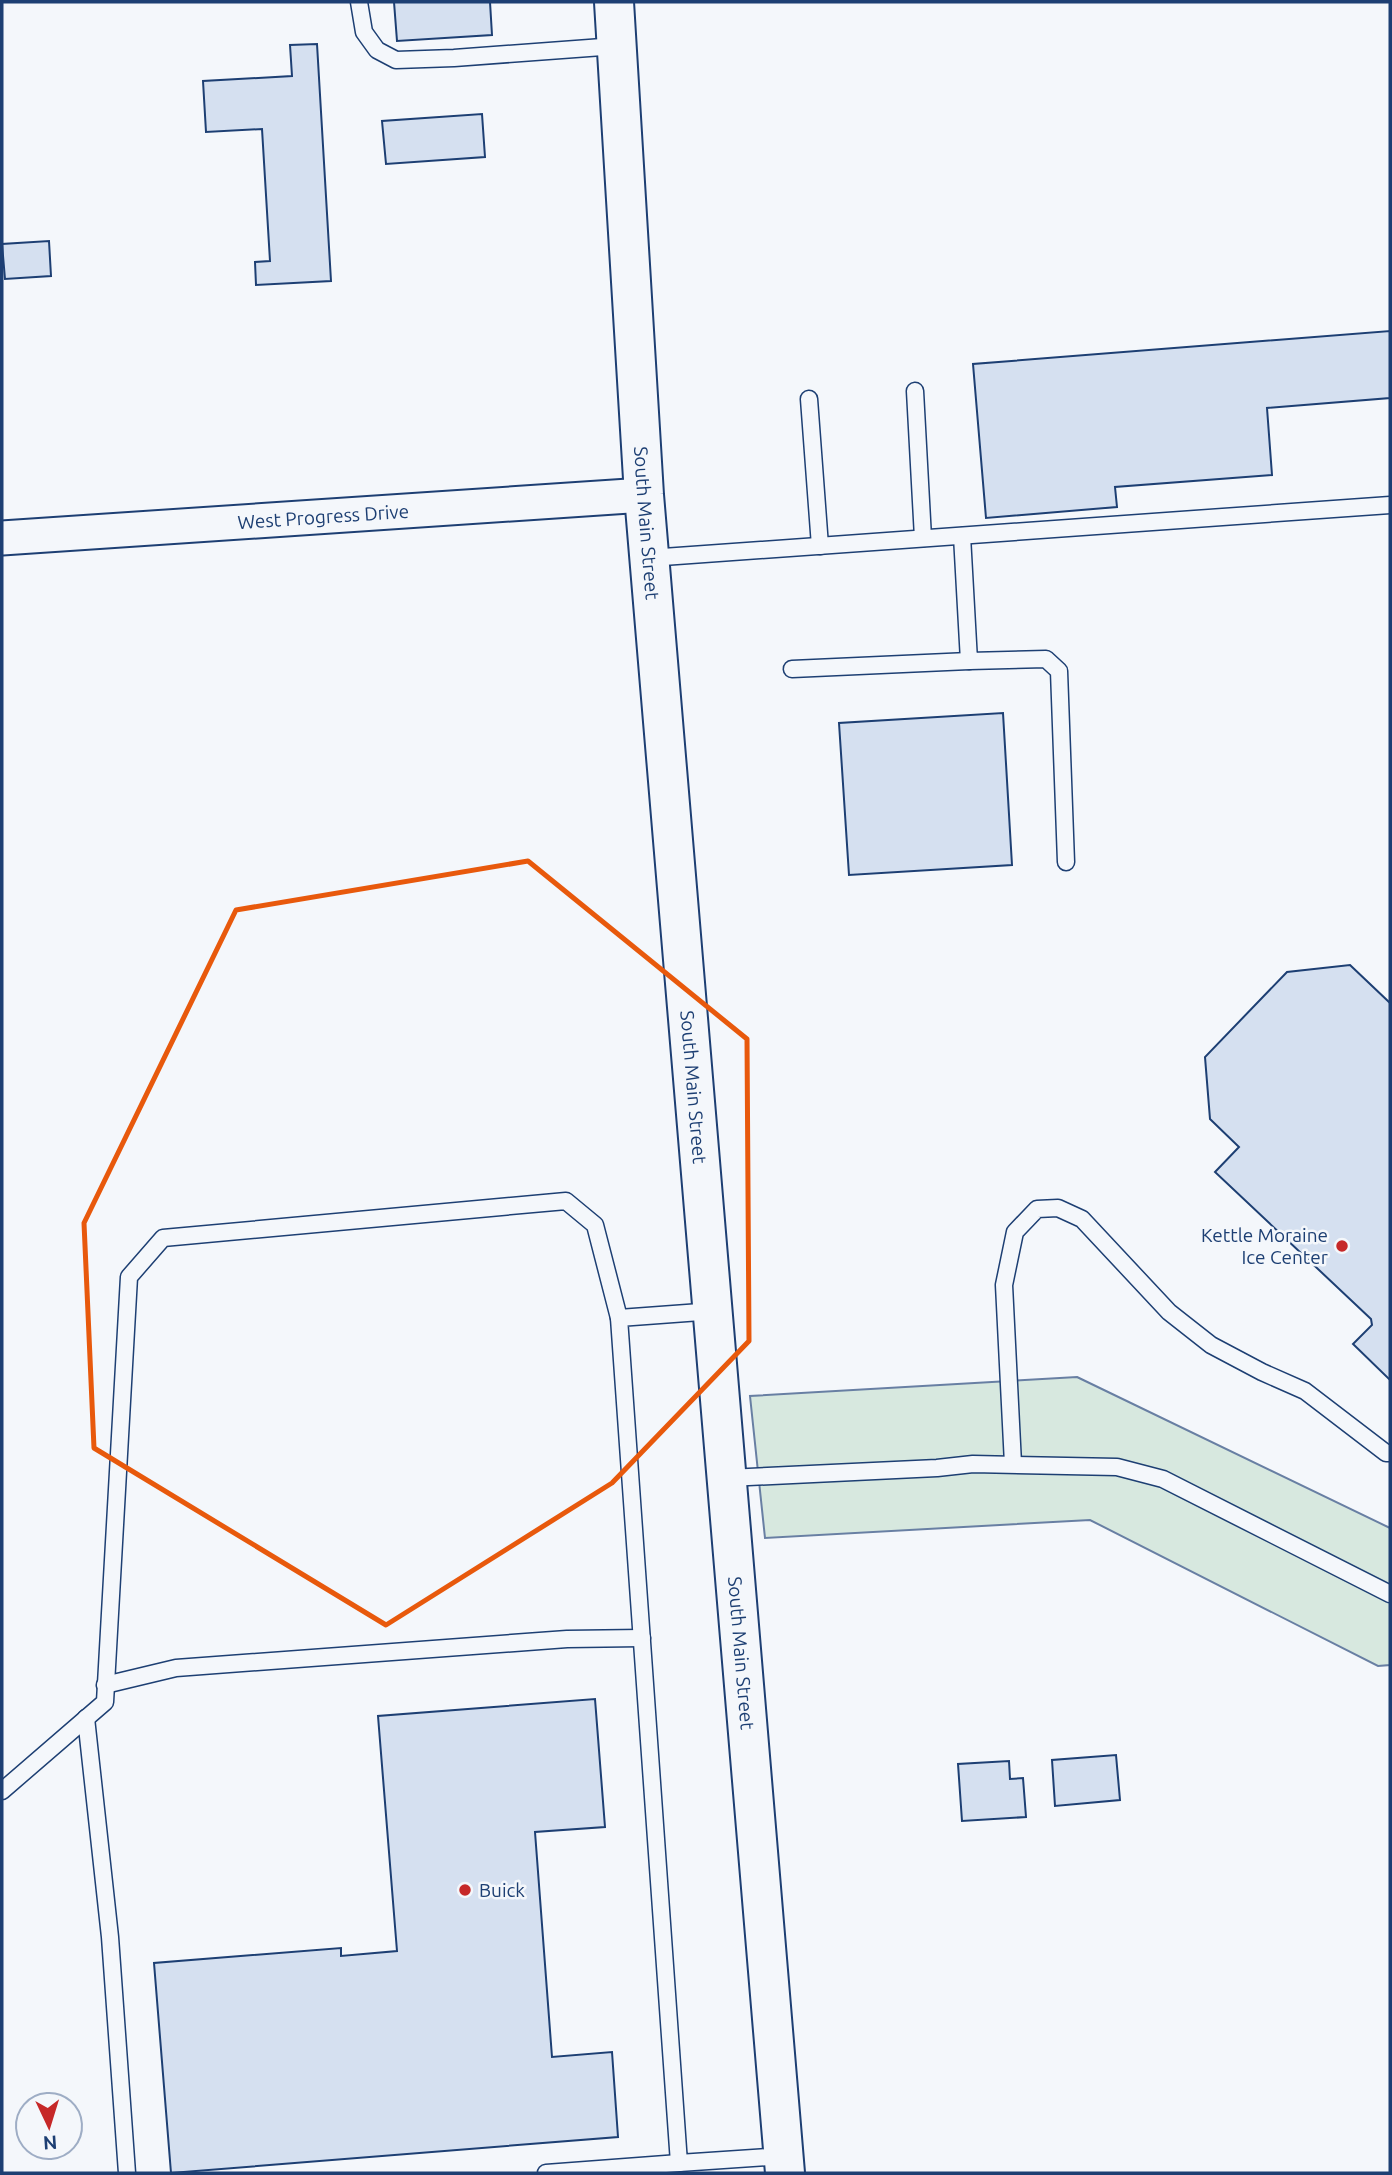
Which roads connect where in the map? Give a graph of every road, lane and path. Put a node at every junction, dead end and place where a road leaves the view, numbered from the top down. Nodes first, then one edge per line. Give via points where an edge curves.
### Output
1 (359, 2) edge
2 (614, 2) edge
3 (616, 46) junction
4 (915, 391) dead end
5 (809, 399) dead end
6 (644, 495) junction
7 (1390, 505) edge
8 (962, 536) junction
9 (2, 538) edge
10 (923, 538) junction
11 (820, 545) junction
12 (649, 558) junction
13 (969, 661) junction
14 (792, 669) dead end
15 (1066, 862) dead end
16 (713, 1311) junction
17 (619, 1318) junction
18 (1390, 1454) edge
19 (1013, 1464) junction
20 (728, 1478) junction
21 (1390, 1594) edge
22 (642, 1638) junction
23 (106, 1685) junction
24 (86, 1718) junction
25 (2, 1791) edge
26 (679, 2163) junction
27 (784, 2165) edge
28 (127, 2173) edge
29 (546, 2173) edge

1 - 3 lane via 363,32 377,50 396,60
2 - 3 main road, South Main Street
3 - 6 main road, South Main Street
4 - 10 lane
5 - 11 lane
6 - 9 street, West Progress Drive
6 - 12 main road, South Main Street
7 - 8 lane
8 - 10 lane
8 - 13 lane
10 - 11 lane
11 - 12 lane
12 - 16 main road, South Main Street
13 - 14 lane
13 - 15 lane via 1046,659 1059,671
16 - 17 lane
16 - 20 main road, South Main Street
17 - 22 lane
17 - 23 lane via 595,1225 566,1201 163,1238 129,1277
18 - 19 lane via 1305,1391 1211,1345 1168,1312 1083,1219 1058,1208 1037,1209 1015,1232 1004,1285
19 - 20 lane
19 - 21 lane via 1117,1467 1163,1479
20 - 27 main road, South Main Street
22 - 23 lane via 567,1639 176,1668
22 - 26 lane
23 - 24 lane via 104,1702
24 - 25 lane
24 - 28 lane via 110,1937
26 - 27 lane
26 - 29 lane

